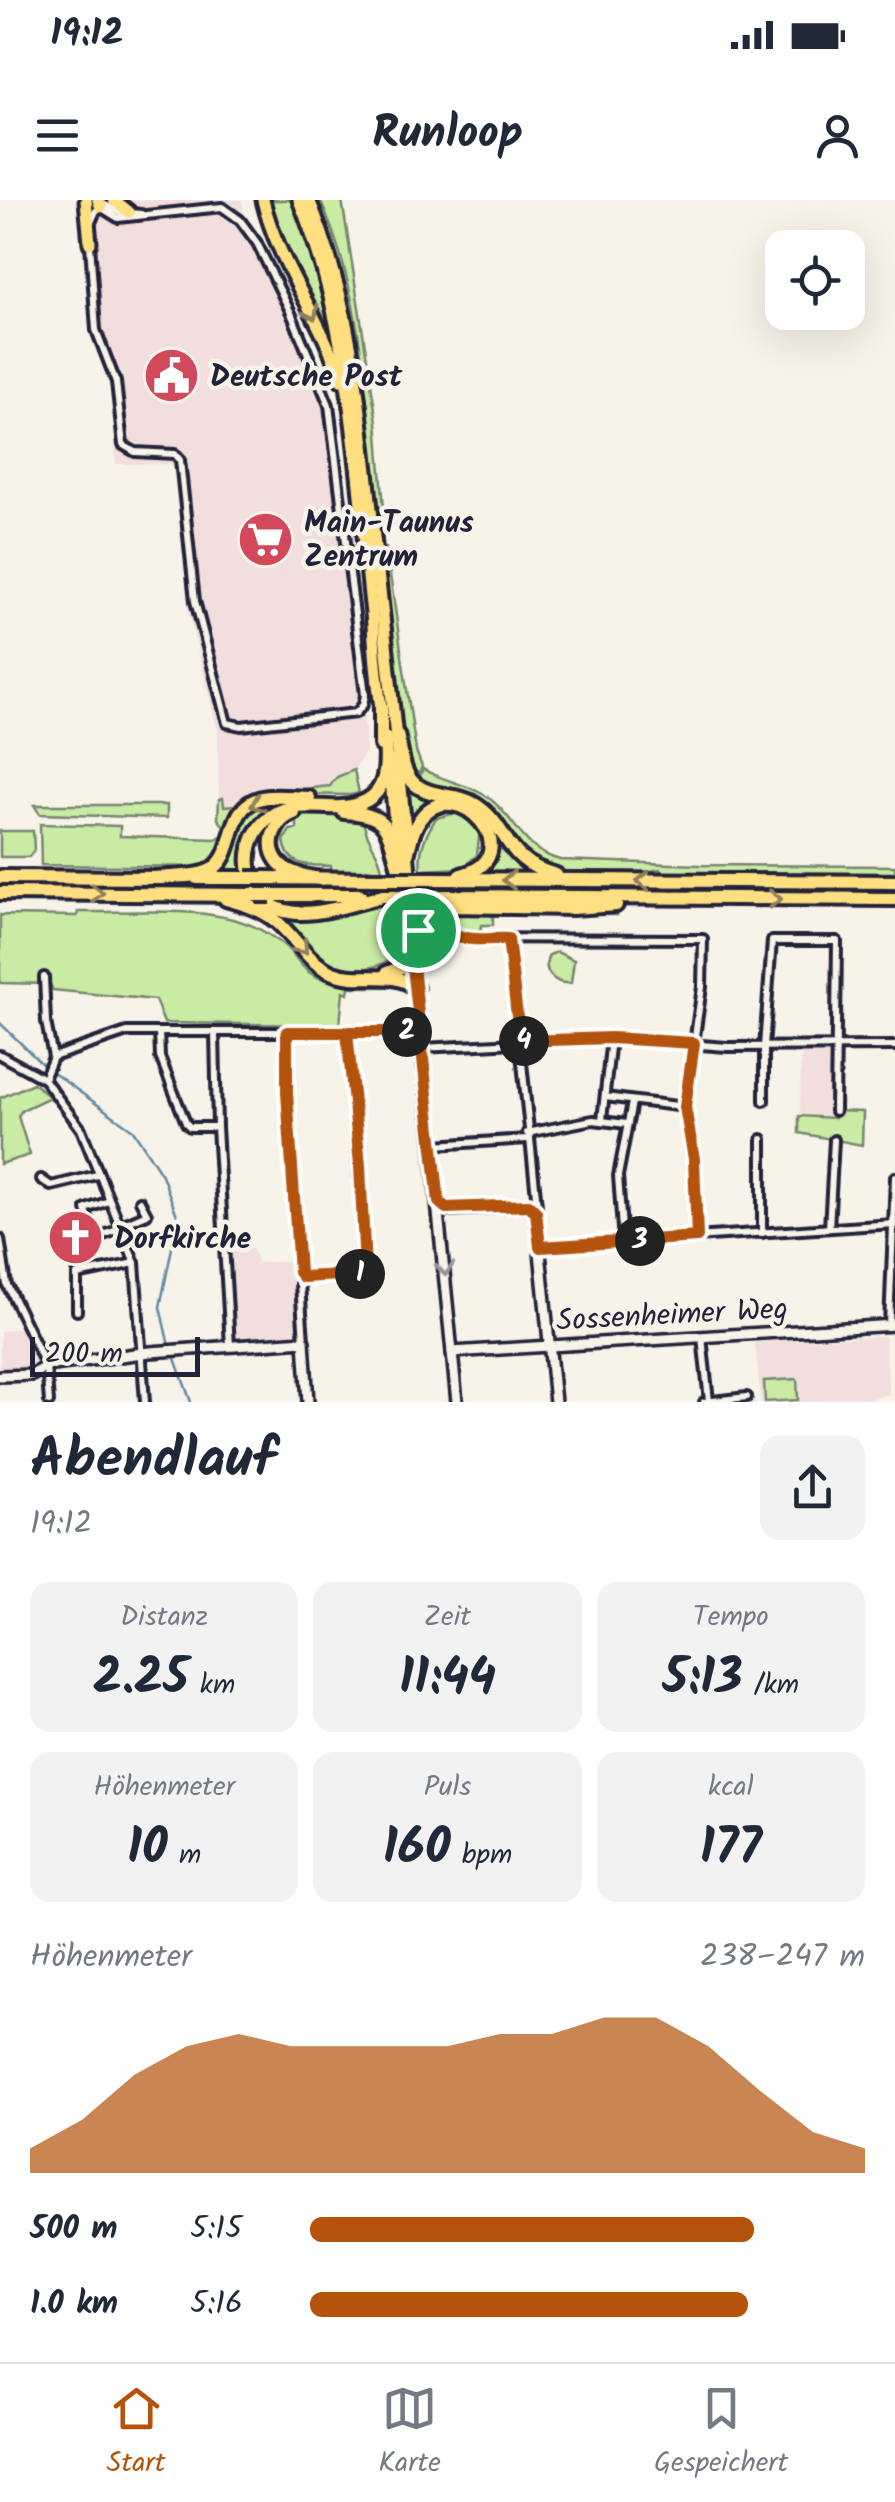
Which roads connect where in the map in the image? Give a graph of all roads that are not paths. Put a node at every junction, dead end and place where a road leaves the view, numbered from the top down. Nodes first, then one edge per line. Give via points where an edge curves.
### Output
1 (263, 200) edge
2 (299, 200) edge
3 (313, 200) edge
4 (99, 204) edge
5 (135, 213) joint
6 (90, 243) joint
7 (352, 418) junction
8 (381, 707) junction
9 (391, 736) junction
10 (403, 862) junction
11 (0, 877) edge
12 (154, 878) junction
13 (320, 879) junction
14 (429, 880) junction
15 (588, 880) junction
16 (895, 882) edge
17 (0, 893) edge
18 (200, 894) junction
19 (383, 896) junction
20 (678, 898) junction
21 (894, 900) edge
22 (424, 918) junction
23 (414, 938) junction
24 (508, 939) junction
25 (412, 955) junction
26 (375, 977) junction
27 (44, 978) dead end
28 (416, 988) junction
29 (160, 1032) junction
30 (215, 1032) junction
31 (287, 1032) junction
32 (347, 1032) junction
33 (420, 1032) junction
34 (611, 1038) junction
35 (520, 1041) junction
36 (694, 1043) junction
37 (836, 1046) junction
38 (895, 1046) edge
39 (764, 1047) junction
40 (422, 1048) junction
41 (0, 1055) edge
42 (53, 1057) junction
43 (48, 1073) junction
44 (605, 1098) junction
45 (764, 1101) dead end
46 (632, 1102) junction
47 (685, 1107) junction
48 (835, 1111) dead end
49 (602, 1120) junction
50 (627, 1124) junction
51 (217, 1126) junction
52 (527, 1136) junction
53 (762, 1139) dead end
54 (834, 1140) dead end
55 (434, 1146) junction
56 (98, 1175) junction
57 (895, 1177) edge
58 (41, 1179) dead end
59 (534, 1186) junction
60 (109, 1201) junction
61 (140, 1201) dead end
62 (527, 1205) junction
63 (444, 1213) junction
64 (538, 1221) junction
65 (894, 1224) edge
66 (120, 1227) junction
67 (829, 1228) junction
68 (762, 1232) junction
69 (697, 1237) junction
70 (0, 1239) edge
71 (622, 1242) junction
72 (540, 1247) junction
73 (135, 1263) junction
74 (305, 1278) junction
75 (3, 1283) edge
76 (77, 1311) dead end
77 (892, 1326) edge
78 (702, 1338) junction
79 (304, 1341) junction
80 (550, 1345) junction
81 (230, 1347) junction
82 (452, 1352) junction
83 (140, 1354) junction
84 (46, 1366) junction
85 (32, 1375) junction
86 (0, 1376) edge
87 (47, 1378) junction
88 (747, 1397) dead end
89 (49, 1402) edge
90 (145, 1402) edge
91 (308, 1402) edge
92 (457, 1402) edge
93 (556, 1402) edge
94 (706, 1402) edge

1 -> 7 highway via 333,356
2 - 7 highway via 330,290
3 - 9 highway via 358,384
4 - 5 highway
4 - 6 highway
5 - 6 street via 214,206 248,228 329,405 365,695 352,714 228,723 195,601 180,460 124,445 115,377 96,330
7 - 8 highway
8 - 9 highway
8 -> 12 highway via 381,764 366,792 342,799 260,798 238,814 213,868
9 - 10 highway
9 - 15 highway via 416,784 478,806 512,850 538,869
9 - 19 highway via 374,795 354,805 279,810 260,827 249,856 258,890 286,912 310,914
10 - 13 highway via 375,816 288,815 274,830 274,856 288,870
10 - 14 highway via 429,810 469,810 481,819 489,851 468,873
10 - 23 highway
10 - 25 highway
11 - 12 highway
12 - 13 highway
13 - 14 highway, bridge
15 -> 14 highway
16 -> 15 highway
17 -> 18 highway
18 - 19 highway
18 -> 26 highway via 265,913 328,971
19 - 20 highway, bridge
20 -> 21 highway
20 - 22 highway via 591,907 447,907
22 - 23 street
22 - 24 street via 462,938
23 - 25 street
24 - 35 street
24 - 36 street via 703,939
25 - 26 highway
25 - 28 street
26 - 28 highway via 401,978
27 - 42 street
28 - 33 street
29 - 30 street
29 - 42 street via 114,1034
29 - 51 street via 160,1057 186,1123
30 - 31 street
30 - 51 street
31 - 32 street
31 - 74 street via 299,1272
32 - 33 street
32 - 74 street via 365,1269
33 - 40 street
34 - 35 street
34 - 36 street
34 - 44 street
35 - 40 street
35 - 52 street
36 - 39 street
36 - 47 street
37 - 38 street
37 - 39 street
37 - 39 street via 837,942 772,941
37 - 48 street
39 - 45 street
40 - 55 street
41 - 43 street
42 - 43 street
43 - 56 street
44 - 46 street
44 - 49 street
46 - 47 street
46 - 50 street
47 - 69 street
49 - 50 street
49 - 52 street
50 - 71 street via 618,1176
51 - 81 street
52 - 55 street
52 - 59 street
53 - 68 street
54 - 67 street
55 - 63 street
56 - 58 street via 51,1186
56 - 60 street
57 - 65 street
59 - 62 street
59 - 64 street
60 - 66 street
60 - 66 street via 86,1210 93,1239
61 - 66 street via 147,1214
62 - 63 street
62 - 64 street
63 -> 82 street
64 - 72 street
65 - 67 street
65 - 77 street
66 - 73 street
67 - 68 street
68 - 69 street
69 - 71 street
70 - 75 street
71 - 72 street
72 - 80 street
73 - 76 street via 77,1274
73 - 83 street
74 - 79 street
75 - 84 street
77 - 78 street, Sossenheimer Weg
78 - 80 street, Sossenheimer Weg
78 - 94 street
79 - 81 street
79 - 91 street
80 - 82 street, Sossenheimer Weg
80 - 93 street
81 - 83 street
82 - 92 street
83 - 84 street
83 - 90 street
84 - 85 street
84 - 87 street
85 - 86 street
85 - 87 street
87 - 89 street
88 - 94 street

